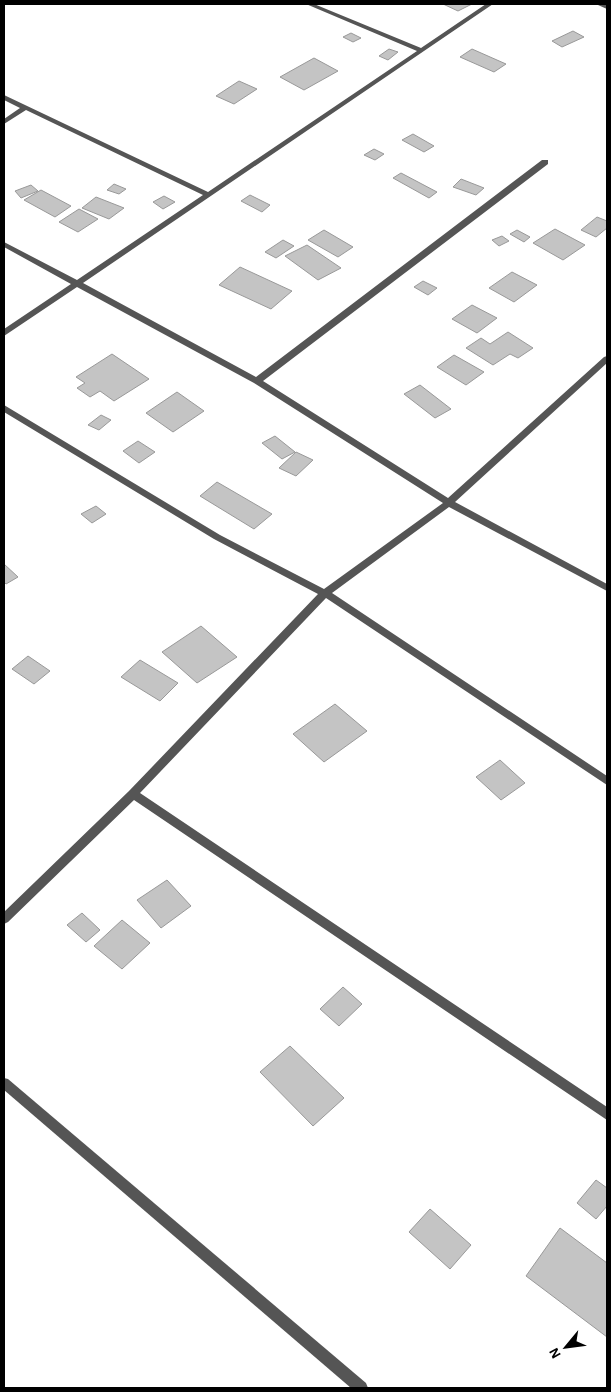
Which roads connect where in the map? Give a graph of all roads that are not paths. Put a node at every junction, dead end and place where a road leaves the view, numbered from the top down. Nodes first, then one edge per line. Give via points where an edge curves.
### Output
1 (310, 4) edge
2 (490, 4) edge
3 (600, 4) edge
4 (607, 7) edge
5 (421, 50) junction
6 (4, 97) edge
7 (26, 107) junction
8 (4, 122) edge
9 (545, 162) dead end
10 (207, 194) junction
11 (4, 244) edge
12 (76, 284) junction
13 (4, 333) edge
14 (607, 359) edge
15 (257, 380) junction
16 (4, 408) edge
17 (449, 503) junction
18 (607, 588) edge
19 (325, 593) junction
20 (607, 781) edge
21 (133, 794) junction
22 (4, 919) edge
23 (4, 1082) edge
24 (607, 1114) edge
25 (361, 1388) edge

1 - 5 street
2 - 5 street
3 - 4 street
5 - 10 street
6 - 7 street
7 - 8 street
7 - 10 street
9 - 15 street
10 - 12 street
11 - 12 street
12 - 13 street
12 - 15 street
14 - 17 street
15 - 17 street
16 - 19 street via 217,537
17 - 18 street
17 - 19 street
19 - 20 street
19 - 21 street
21 - 22 street
21 - 24 street
23 - 25 street

